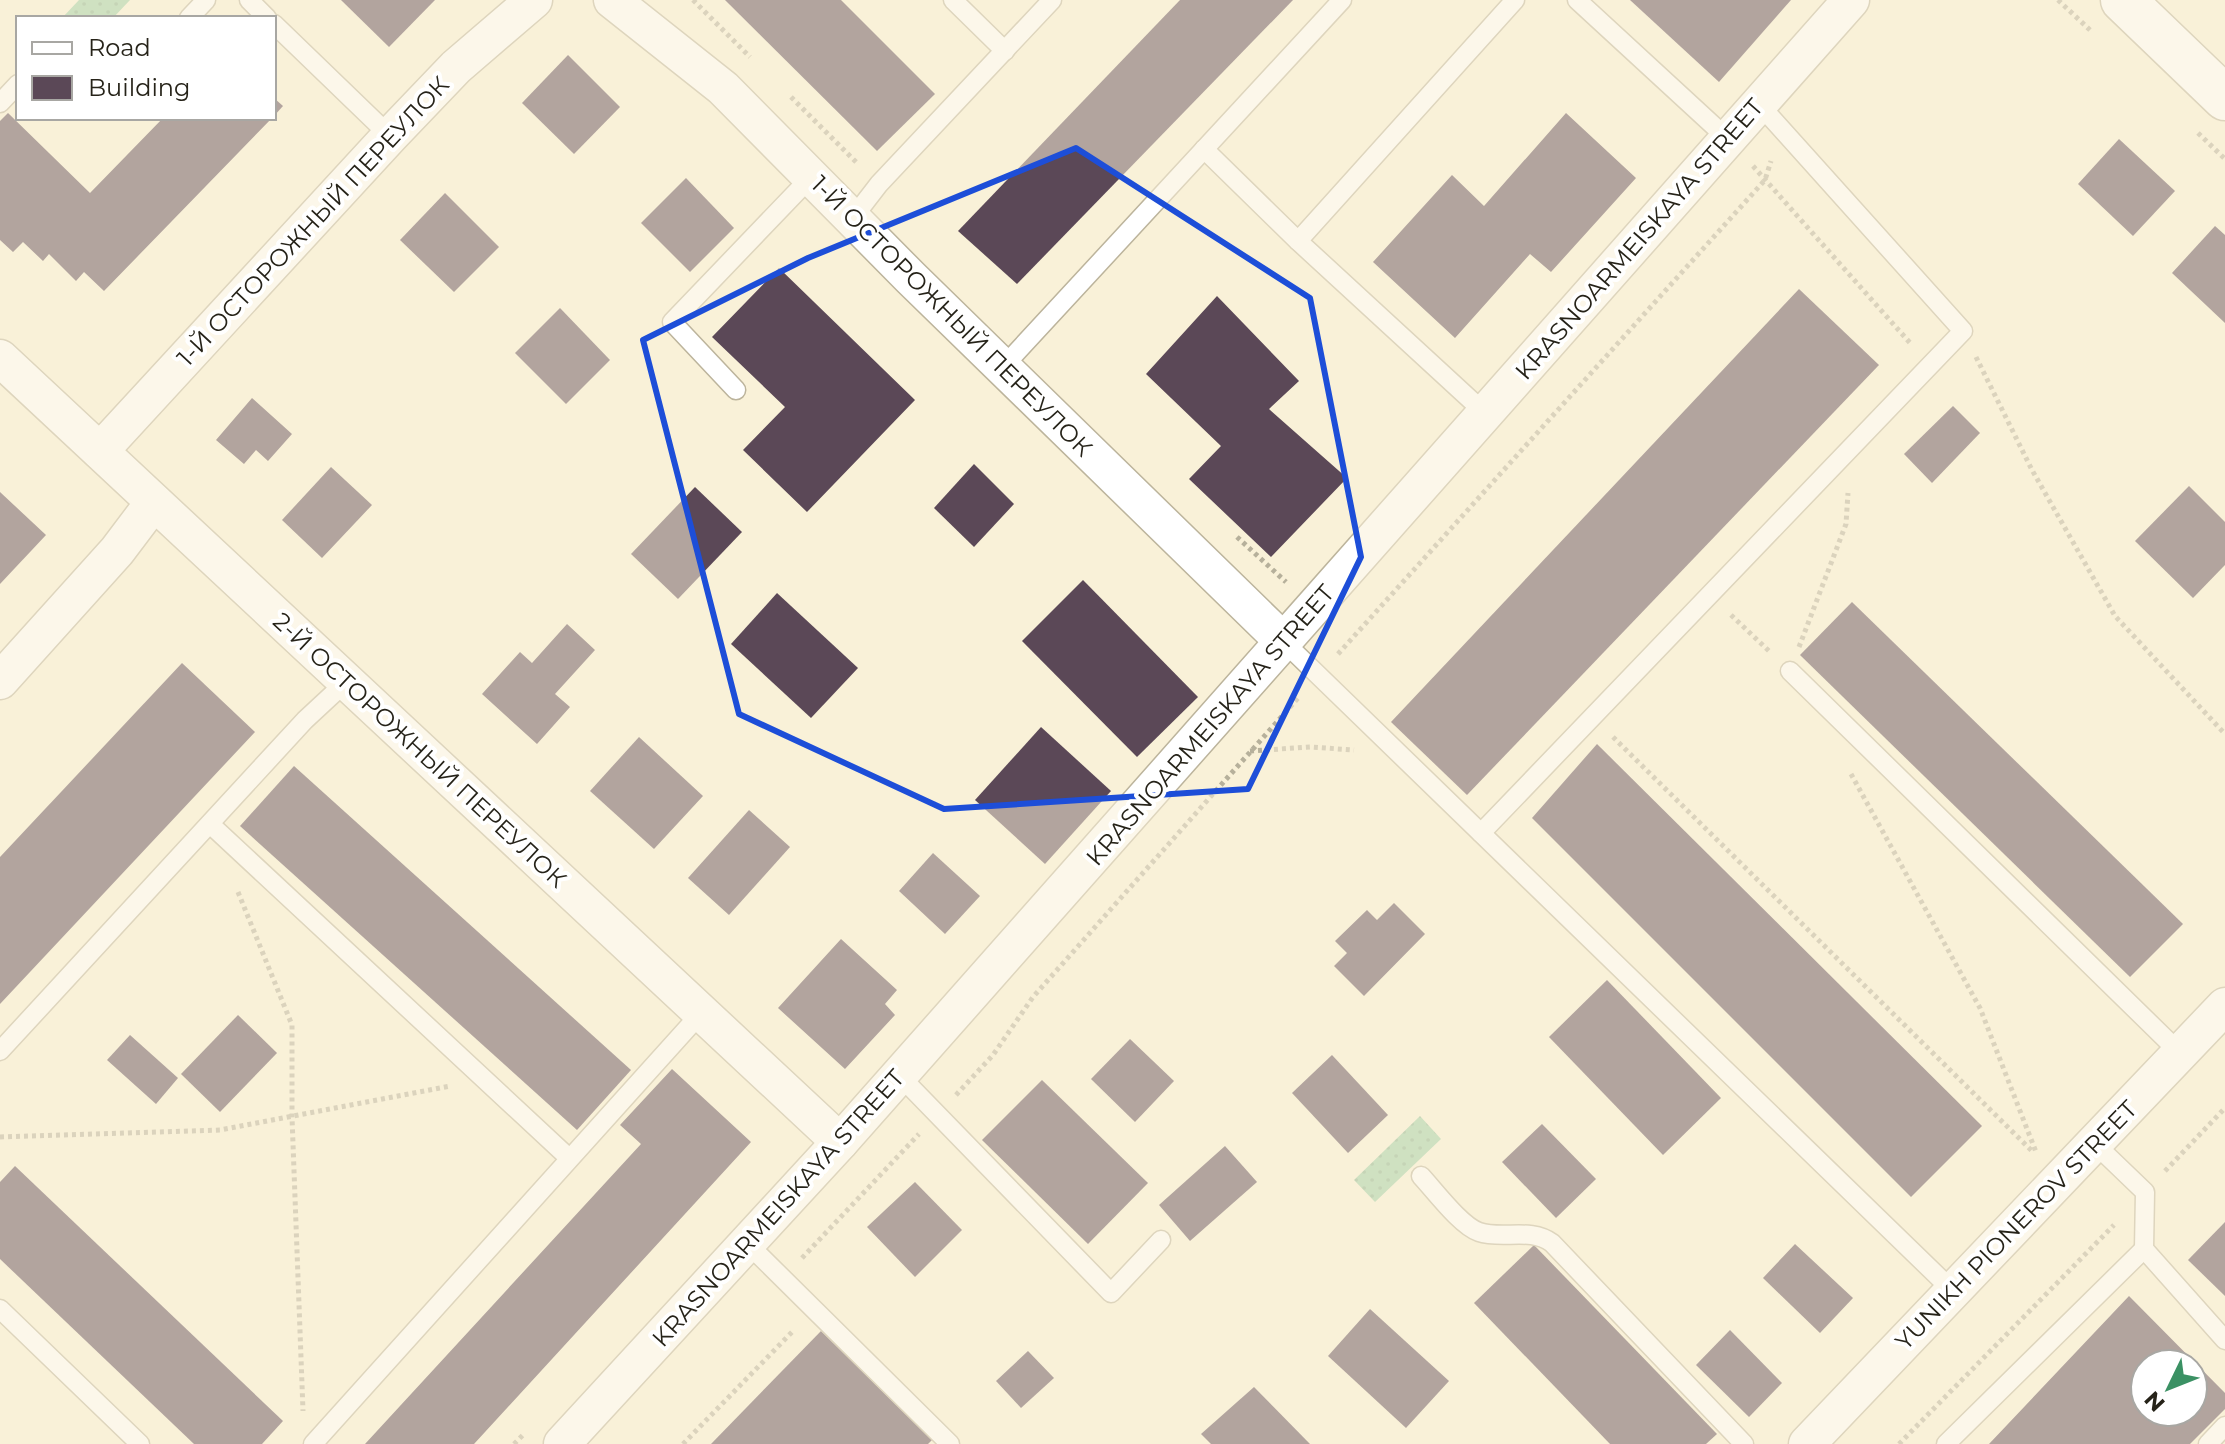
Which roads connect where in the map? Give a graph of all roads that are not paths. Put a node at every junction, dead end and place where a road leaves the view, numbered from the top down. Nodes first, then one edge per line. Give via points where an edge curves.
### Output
1 (206, 0) edge
2 (249, 0) edge
3 (534, 0) edge
4 (612, 0) edge
5 (953, 0) edge
6 (1052, 0) edge
7 (1342, 0) edge
8 (1515, 0) edge
9 (1577, 0) edge
10 (1851, 0) edge
11 (2123, 0) edge
12 (191, 16) edge
13 (265, 16) edge
14 (276, 26) edge
15 (1005, 51) junction
16 (16, 86) edge
17 (2225, 98) edge
18 (0, 103) edge
19 (1770, 116) junction
20 (390, 136) junction
21 (1728, 139) junction
22 (1204, 149) junction
23 (811, 177) junction
24 (852, 219) junction
25 (1298, 241) junction
26 (0, 358) edge
27 (1002, 368) junction
28 (736, 390) dead end
29 (1485, 413) junction
30 (100, 451) junction
31 (154, 502) junction
32 (1283, 641) junction
33 (1790, 671) road end
34 (0, 681) edge
35 (347, 681) junction
36 (210, 824) junction
37 (1481, 833) junction
38 (2225, 1006) edge
39 (702, 1012) junction
40 (0, 1051) edge
41 (2180, 1053) junction
42 (899, 1075) junction
43 (840, 1142) junction
44 (2094, 1143) junction
45 (569, 1158) junction
46 (1421, 1176) dead end
47 (1161, 1240) dead end
48 (747, 1243) junction
49 (2144, 1249) junction
50 (1953, 1291) junction
51 (0, 1309) edge
52 (2225, 1340) edge
53 (2225, 1426) edge
54 (576, 1439) edge
55 (140, 1444) edge
56 (313, 1444) edge
57 (950, 1444) edge
58 (1744, 1444) edge
59 (1807, 1444) edge
60 (1946, 1444) edge
61 (2208, 1444) edge

1 - 12 lane
2 - 13 lane
3 - 20 street, 1-Й ОСТОРОЖНЫЙ ПЕРЕУЛОК via 456,67
4 - 23 street, 1-Й ОСТОРОЖНЫЙ ПЕРЕУЛОК via 723,88
5 - 15 lane
6 - 15 lane
7 - 22 lane
8 - 25 lane
9 - 21 lane
10 - 19 street, KRASNOARMEISKAYA STREET
11 - 17 street
14 - 20 lane
15 - 24 lane
16 - 18 lane
19 - 21 street, KRASNOARMEISKAYA STREET
19 - 37 lane via 1963,331
20 - 30 street, 1-Й ОСТОРОЖНЫЙ ПЕРЕУЛОК
21 - 29 street, KRASNOARMEISKAYA STREET
22 - 25 lane
22 - 27 lane
23 - 24 street, 1-Й ОСТОРОЖНЫЙ ПЕРЕУЛОК
23 - 28 lane via 672,322
24 - 27 street, 1-Й ОСТОРОЖНЫЙ ПЕРЕУЛОК
25 - 29 lane
26 - 30 street, 2-Й ОСТОРОЖНЫЙ ПЕРЕУЛОК
27 - 32 street, 1-Й ОСТОРОЖНЫЙ ПЕРЕУЛОК
29 - 32 street, KRASNOARMEISKAYA STREET
30 - 31 street, 2-Й ОСТОРОЖНЫЙ ПЕРЕУЛОК
31 - 34 street
31 - 35 street, 2-Й ОСТОРОЖНЫЙ ПЕРЕУЛОК
32 - 37 lane
32 - 42 street, KRASNOARMEISKAYA STREET
33 - 41 lane
35 - 36 lane
35 - 39 street, 2-Й ОСТОРОЖНЫЙ ПЕРЕУЛОК
36 - 40 lane
36 - 45 lane
37 - 50 lane
38 - 41 street, YUNIKH PIONEROV STREET
39 - 43 street, 2-Й ОСТОРОЖНЫЙ ПЕРЕУЛОК
39 - 45 lane
41 - 44 street, YUNIKH PIONEROV STREET
42 - 43 street, KRASNOARMEISKAYA STREET
42 - 47 lane via 1111,1293
43 - 48 street, KRASNOARMEISKAYA STREET
44 - 49 lane via 2145,1192
44 - 50 street, YUNIKH PIONEROV STREET
45 - 56 lane
46 - 58 lane via 1477,1232 1537,1235 1552,1243
48 - 54 street, KRASNOARMEISKAYA STREET
48 - 57 lane
49 - 52 lane
49 - 60 lane
50 - 59 street, YUNIKH PIONEROV STREET
51 - 55 lane
53 - 61 lane

